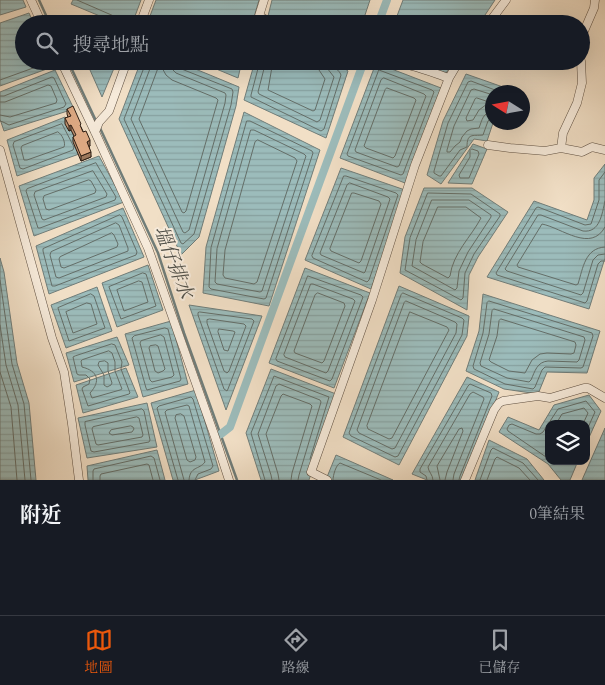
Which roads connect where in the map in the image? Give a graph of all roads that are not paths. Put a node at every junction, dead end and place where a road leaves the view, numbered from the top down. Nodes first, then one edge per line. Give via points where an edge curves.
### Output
1 (31, 0) edge
2 (149, 0) edge
3 (264, 0) edge
4 (506, 0) edge
5 (595, 0) edge
6 (38, 15) edge
7 (143, 15) edge
8 (260, 15) edge
9 (495, 15) edge
10 (590, 17) edge
11 (65, 70) edge
12 (124, 70) edge
13 (424, 70) edge
14 (454, 70) edge
15 (581, 70) edge
16 (449, 78) junction
17 (95, 132) junction
18 (488, 145) dead end
19 (560, 148) junction
20 (0, 150) edge
21 (605, 150) edge
22 (605, 398) edge
23 (79, 480) edge
24 (229, 480) edge
25 (327, 480) edge
26 (465, 480) edge

1 - 6 street
2 - 7 street
3 - 8 street
4 - 9 street
5 - 10 street
11 - 17 street
12 - 17 street via 109,111
13 - 16 street
14 - 16 street
15 - 19 street via 577,103
16 - 25 street via 415,164 372,300 311,472
17 - 24 street via 156,267
18 - 19 street via 544,150
19 - 21 street via 582,152 592,147
20 - 23 street via 64,372
22 - 26 street via 584,388 550,398 538,396 503,401 494,410

